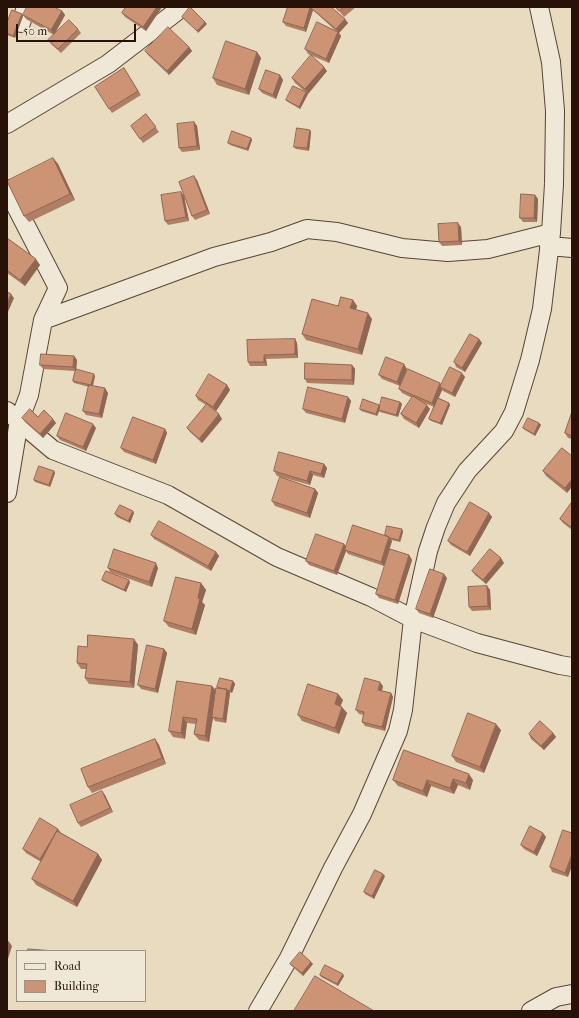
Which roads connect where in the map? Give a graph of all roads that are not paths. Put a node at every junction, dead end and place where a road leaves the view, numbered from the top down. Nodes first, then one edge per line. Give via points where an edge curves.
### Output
1 (539, 7) edge
2 (181, 8) dead end
3 (7, 124) edge
4 (7, 189) edge
5 (550, 239) junction
6 (572, 248) edge
7 (43, 320) junction
8 (13, 416) edge
9 (7, 493) edge
10 (413, 619) junction
11 (572, 667) edge
12 (572, 994) edge
13 (258, 1011) edge
14 (531, 1011) edge

1 - 5 street via 550,62 555,111
2 - 3 street via 108,64
4 - 7 street via 58,288
5 - 6 street
5 - 7 street via 488,249 448,252 402,248 337,232 307,228 272,242 214,257
5 - 10 street via 542,308 514,412 504,431 467,472 446,503 428,551
7 - 8 street via 29,395
8 - 9 street
8 - 10 street via 53,450 168,495 278,557 371,597
10 - 11 street via 477,643
10 - 13 street via 398,731 362,814 289,958
12 - 14 street via 556,997

